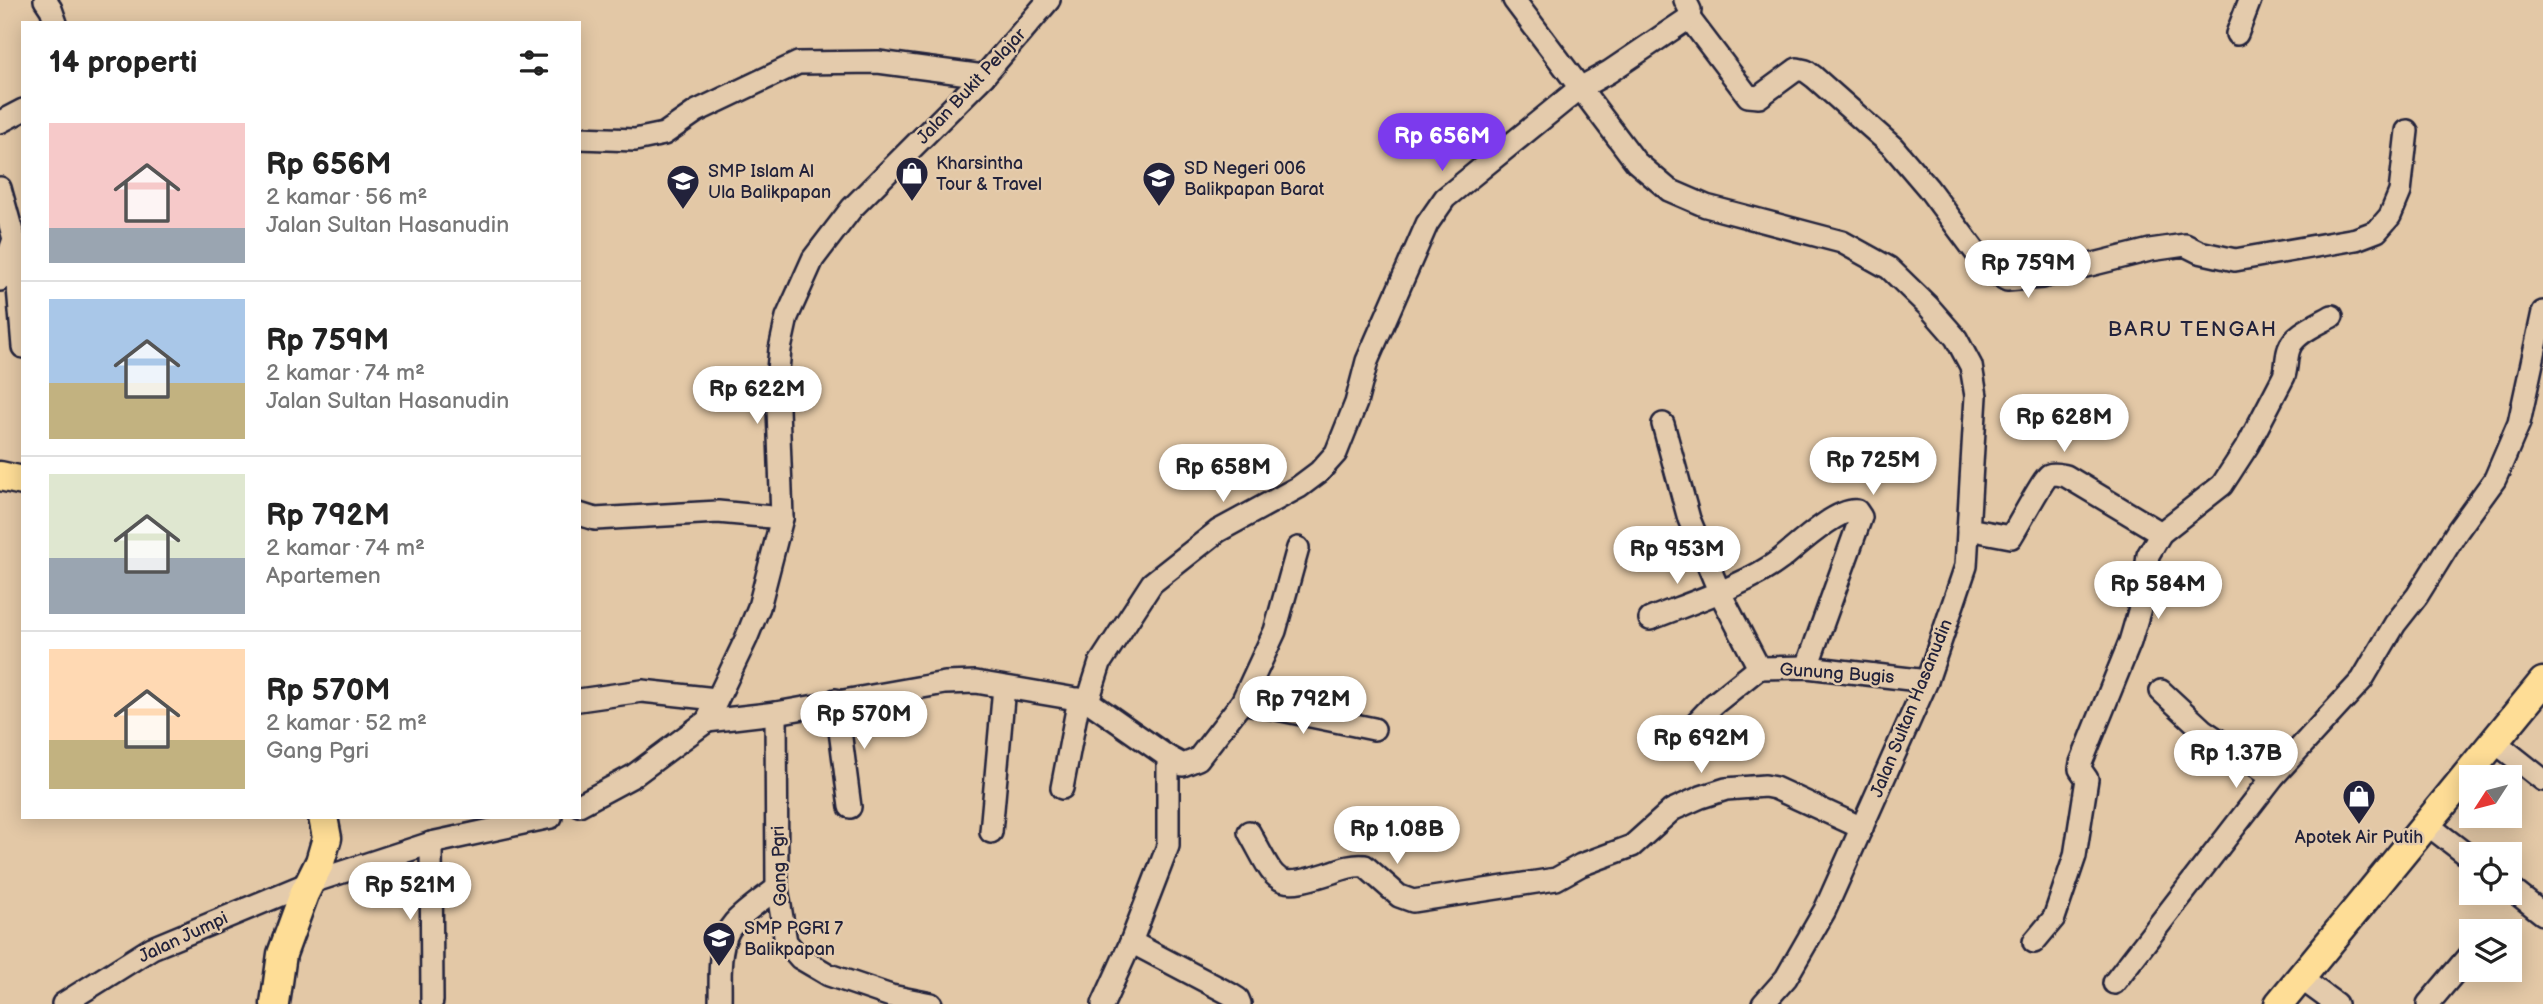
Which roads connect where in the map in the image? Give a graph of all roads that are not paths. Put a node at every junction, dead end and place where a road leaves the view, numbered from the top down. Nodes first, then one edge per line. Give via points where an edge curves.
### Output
1 (45, 0) edge
2 (1049, 0) edge
3 (1514, 0) edge
4 (2250, 0) edge
5 (1687, 9) edge
6 (54, 21) edge
7 (2237, 34) dead end
8 (984, 76) junction
9 (1580, 88) junction
10 (21, 111) edge
11 (0, 122) edge
12 (2407, 131) dead end
13 (581, 138) edge
14 (0, 188) edge
15 (14, 239) junction
16 (0, 280) edge
17 (2543, 313) edge
18 (2332, 316) dead end
19 (21, 323) edge
20 (1663, 424) dead end
21 (0, 476) edge
22 (21, 481) edge
23 (581, 515) edge
24 (782, 518) junction
25 (1968, 529) junction
26 (2161, 533) junction
27 (1298, 548) dead end
28 (1719, 591) junction
29 (1650, 619) dead end
30 (1807, 667) junction
31 (1759, 668) junction
32 (1927, 681) junction
33 (2543, 682) edge
34 (1004, 687) junction
35 (2161, 691) dead end
36 (716, 699) junction
37 (581, 700) edge
38 (836, 700) junction
39 (1084, 700) junction
40 (1242, 702) junction
41 (776, 712) junction
42 (707, 721) junction
43 (1374, 729) dead end
44 (1678, 742) dead end
45 (2496, 742) junction
46 (1168, 757) junction
47 (2273, 777) junction
48 (2543, 780) edge
49 (1062, 788) dead end
50 (581, 804) edge
51 (850, 807) dead end
52 (323, 819) edge
53 (542, 819) edge
54 (2428, 825) junction
55 (1862, 828) junction
56 (991, 832) dead end
57 (1249, 832) dead end
58 (430, 843) junction
59 (2459, 850) edge
60 (309, 883) junction
61 (776, 888) junction
62 (2522, 897) edge
63 (2543, 914) edge
64 (1131, 942) junction
65 (2034, 942) dead end
66 (2459, 967) edge
67 (2300, 977) junction
68 (2113, 983) dead end
69 (889, 1000) edge
70 (432, 1001) dead end
71 (63, 1004) edge
72 (275, 1004) edge
73 (720, 1004) edge
74 (931, 1004) edge
75 (1103, 1004) edge
76 (1240, 1004) edge
77 (1763, 1004) edge
78 (2279, 1004) edge
79 (2336, 1004) edge
80 (2428, 1004) edge

1 - 6 street
2 - 8 street, Jalan Bukit Pelajar
3 - 9 street, Jalan Sultan Hasanudin
4 - 7 street
5 - 9 street via 1609,72
5 - 12 street via 1748,96 1759,97 1797,69 1814,77 1892,148 1989,270 2007,280 2042,277 2185,245 2235,260 2356,239 2377,231 2390,216 2400,192
8 - 13 street via 878,62 798,63 697,111 664,134 635,140
8 - 24 street, Jalan Bukit Pelajar via 852,208 813,259 787,317 780,349
9 - 25 street, Jalan Sultan Hasanudin via 1636,162 1669,190 1706,206 1842,242 1889,268 1928,306 1956,338 1971,366 1976,396
9 - 39 street via 1445,198 1427,224 1367,360 1336,453 1299,487 1218,531 1152,583 1100,663
10 - 11 street
14 - 15 street
15 - 16 street
15 - 19 street
17 - 47 street via 2519,423 2495,479 2362,680
18 - 26 street via 2294,339 2287,351 2284,376 2222,485
20 - 28 street, Gunung Bugis via 1689,519
21 - 22 main road
23 - 24 street via 595,519 718,512
24 - 36 street, Jalan Bukit Pelajar via 759,607
25 - 26 street via 2011,537 2043,480 2056,474
25 - 32 street, Jalan Sultan Hasanudin via 1966,566
26 - 65 street via 2148,555 2130,642 2081,763 2087,779 2075,856 2054,918
27 - 40 street via 1275,631
28 - 29 street
28 - 30 street via 1773,565 1832,519 1852,510 1860,514
28 - 31 street, Gunung Bugis
30 - 31 street, Gunung Bugis
30 - 32 street, Gunung Bugis
31 - 44 street via 1714,704
32 - 55 street, Jalan Sultan Hasanudin
33 - 45 main road
34 - 38 street via 945,683
34 - 39 street
34 - 56 street
35 - 47 street via 2203,730
36 - 37 street via 642,691
36 - 42 street, Jalan Bukit Pelajar
38 - 41 street
38 - 51 street
39 - 46 street
39 - 49 street
40 - 43 street
40 - 46 street via 1198,759 1183,765
41 - 42 street
41 - 61 street, Gang Pgri
42 - 50 street via 633,776
45 - 48 street
45 - 54 main road
46 - 64 street via 1168,846
47 - 68 street
52 - 60 main road via 327,838
53 - 58 street
54 - 59 street
54 - 67 main road
55 - 57 street via 1775,788 1726,789 1672,810 1632,846 1581,864 1556,879 1413,901 1399,896 1365,866 1351,866 1301,883 1281,881 1272,874
55 - 77 street, Jalan Sultan Hasanudin via 1825,911 1786,978
58 - 60 street
58 - 70 street
60 - 71 street, Jalan Jumpi via 152,948
60 - 72 main road via 282,954
61 - 69 street, Gang Pgri via 786,942 800,958
61 - 73 street via 728,932
62 - 63 street
64 - 75 street
64 - 76 street via 1230,994
66 - 80 street
67 - 78 main road
67 - 79 street
69 - 74 street, Gang Pgri

